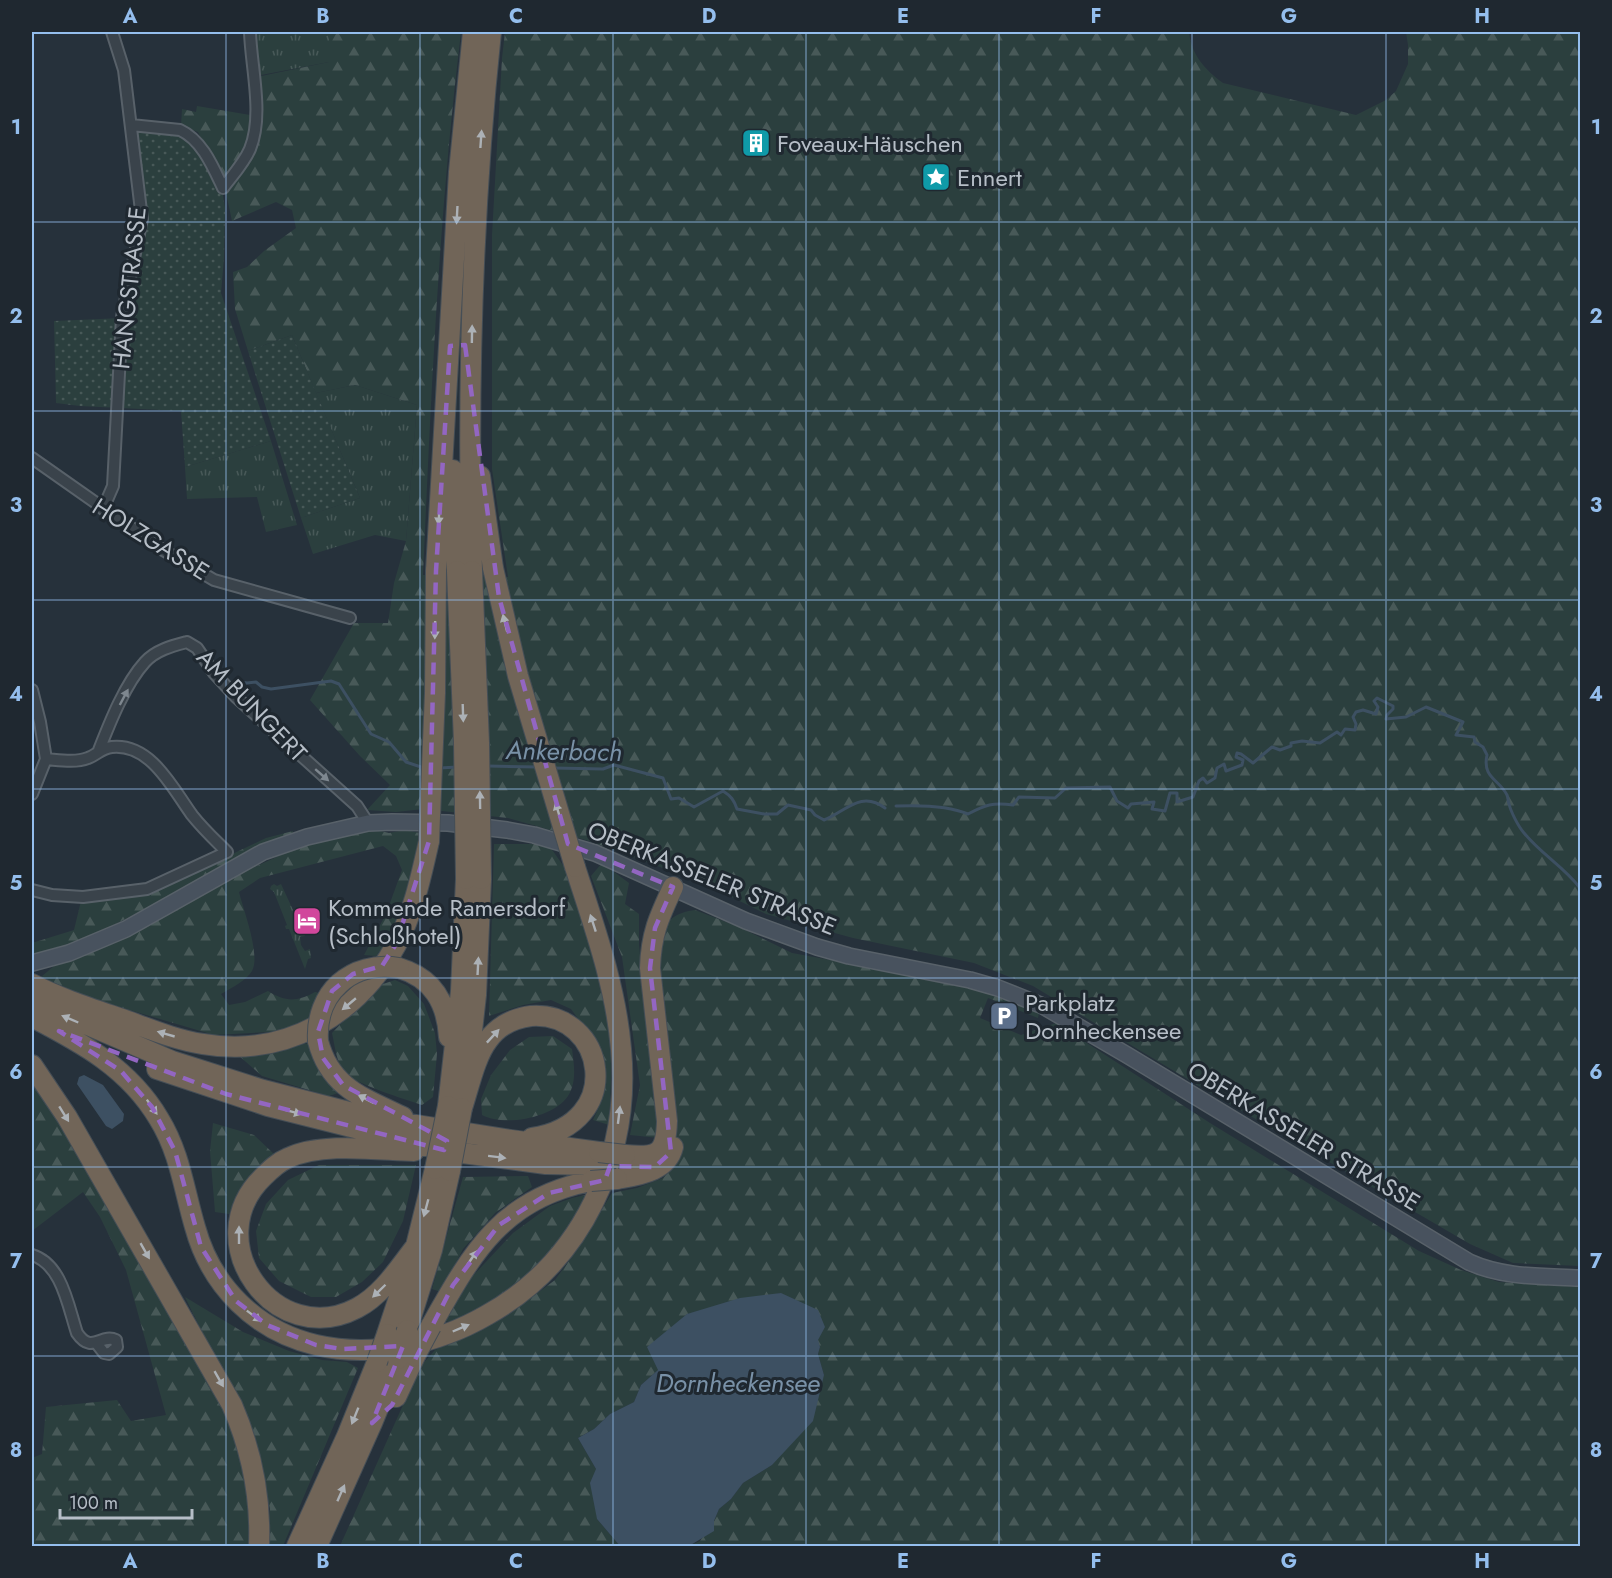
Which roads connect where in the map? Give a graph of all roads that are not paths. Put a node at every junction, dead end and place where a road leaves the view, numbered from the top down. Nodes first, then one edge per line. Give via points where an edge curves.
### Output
1 (112, 32) edge
2 (250, 32) edge
3 (473, 32) edge
4 (491, 32) edge
5 (131, 125) junction
6 (449, 353) junction
7 (471, 393) junction
8 (32, 458) edge
9 (103, 509) junction
10 (464, 571) junction
11 (350, 618) dead end
12 (32, 690) edge
13 (99, 750) junction
14 (46, 759) junction
15 (32, 794) edge
16 (368, 823) junction
17 (473, 879) junction
18 (673, 887) junction
19 (32, 890) edge
20 (32, 963) edge
21 (34, 994) edge
22 (32, 1017) edge
23 (59, 1031) junction
24 (32, 1065) edge
25 (452, 1081) junction
26 (455, 1107) junction
27 (418, 1126) junction
28 (511, 1140) junction
29 (447, 1151) junction
30 (634, 1164) junction
31 (595, 1166) junction
32 (424, 1248) junction
33 (32, 1255) edge
34 (1581, 1278) edge
35 (97, 1344) dead end
36 (406, 1357) junction
37 (259, 1546) edge
38 (297, 1546) edge
39 (317, 1546) edge

1 - 5 street, HANGSTRASSE via 124,70
2 - 5 street via 253,138 249,151 223,188 206,154 188,134
3 -> 6 highway via 459,172
7 -> 4 highway via 473,254
5 - 9 street, HANGSTRASSE via 142,219 122,317 113,486
6 - 10 highway
6 -> 21 highway, bridge via 436,571 429,842 410,913 376,977 331,1018 308,1031 257,1046 202,1044
7 - 10 highway
23 -> 7 highway, bridge via 114,1066 152,1107 175,1151 201,1247 221,1283 246,1310 283,1333 342,1349 393,1347 435,1338 476,1322 539,1277 583,1222 602,1188 620,1108 621,1051 616,1011 518,676 493,568
8 - 9 street, HOLZGASSE
9 - 11 street, HOLZGASSE via 214,580
10 - 17 highway, bridge via 464,742
12 - 14 street
13 - 14 street via 89,758
13 -> 16 street, AM BUNGERT via 109,724 146,660 167,647 187,642 197,648 236,697 357,806
13 - 19 street via 126,747 147,758 227,852 147,889 83,897
14 - 15 street
16 - 18 street, OBERKASSELER STRASSE via 448,823 534,835 595,853
16 - 20 street, OBERKASSELER STRASSE via 263,852 126,929 69,953
17 - 25 highway
26 -> 17 highway via 476,995
18 - 30 highway via 655,928 650,968 673,1146 668,1159
18 - 34 street, OBERKASSELER STRASSE via 746,921 817,947 970,980 1024,998 1127,1055 1468,1262 1504,1274
27 -> 21 highway via 262,1090 172,1061
22 - 23 highway
23 -> 29 highway via 226,1094
24 -> 37 highway via 67,1117 224,1388 246,1440 258,1493
25 - 26 highway
27 -> 25 highway, bridge via 354,1093 327,1066 318,1041 318,1023 323,1006 338,984 353,974 383,966 415,974 429,984 444,1006
26 -> 28 highway via 484,1046 501,1027 534,1016 567,1025 580,1036 593,1059 596,1077 590,1102 566,1128
26 - 32 highway, bridge
27 - 28 highway
28 - 31 highway
29 -> 31 highway
32 -> 29 highway via 357,1308 334,1316 296,1314 273,1303 255,1286 246,1270 238,1237 241,1210 256,1184 271,1169 287,1158 309,1151
30 - 31 highway, bridge
30 - 31 highway, bridge
36 -> 31 highway, bridge via 431,1326 470,1259 499,1224
32 - 36 highway, bridge via 407,1330
32 -> 38 highway, bridge
33 - 35 street via 46,1262 58,1277 77,1334 86,1342
39 -> 36 highway via 372,1423 392,1405

